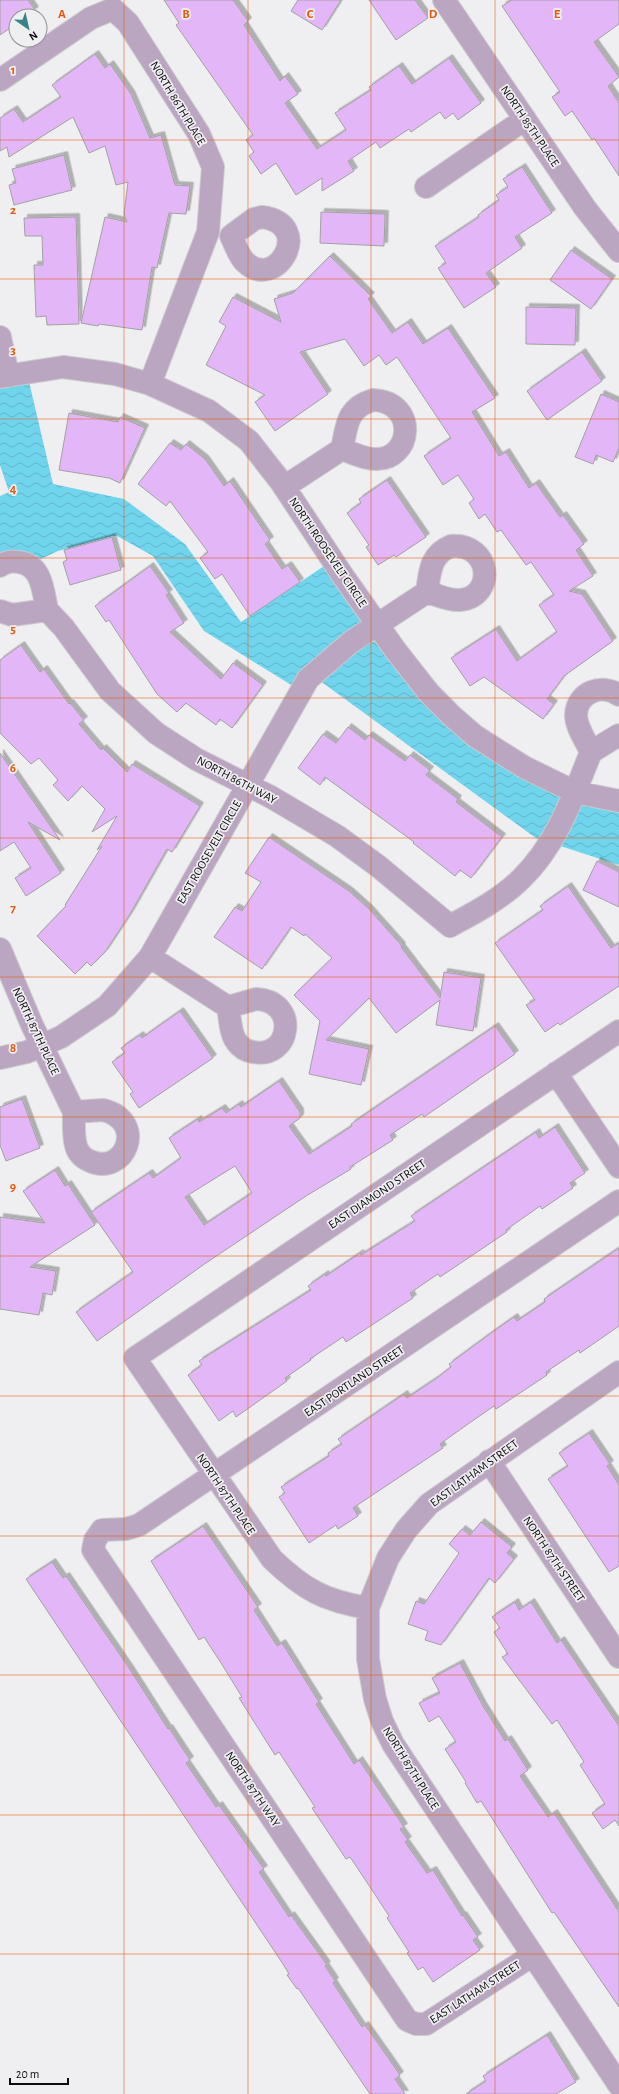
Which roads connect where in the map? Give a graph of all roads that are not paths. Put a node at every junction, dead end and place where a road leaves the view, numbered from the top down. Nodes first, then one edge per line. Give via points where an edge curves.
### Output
1 (444, 0) edge
2 (0, 80) edge
3 (525, 119) junction
4 (426, 187) dead end
5 (208, 232) junction
6 (231, 236) dead end
7 (619, 250) edge
8 (0, 337) edge
9 (4, 376) edge
10 (150, 384) junction
11 (342, 449) dead end
12 (284, 487) junction
13 (0, 566) edge
14 (427, 592) dead end
15 (47, 610) junction
16 (0, 611) edge
17 (378, 624) junction
18 (619, 694) edge
19 (619, 735) edge
20 (591, 752) junction
21 (247, 785) junction
22 (575, 792) junction
23 (619, 801) edge
24 (0, 949) edge
25 (150, 956) junction
26 (228, 1007) dead end
27 (619, 1031) edge
28 (42, 1046) junction
29 (0, 1058) edge
30 (556, 1073) junction
31 (74, 1112) dead end
32 (619, 1167) edge
33 (619, 1201) edge
34 (135, 1358) joint
35 (619, 1372) edge
36 (489, 1461) junction
37 (214, 1476) junction
38 (93, 1550) joint
39 (368, 1608) junction
40 (619, 1657) edge
41 (533, 1954) junction
42 (416, 2024) joint
43 (619, 2086) edge

1 - 3 street, NORTH 85TH PLACE
2 - 5 street, NORTH 86TH PLACE via 91,18 113,9 128,23 199,134 213,167
3 - 4 street
3 - 7 street, NORTH 85TH PLACE via 585,208
5 - 6 street
5 - 10 street, NORTH 86TH PLACE
8 - 9 street
9 - 10 street, NORTH ROOSEVELT CIRCLE via 63,367 115,374
10 - 12 street, NORTH ROOSEVELT CIRCLE via 208,411 249,441
11 - 12 street
12 - 17 street, NORTH ROOSEVELT CIRCLE
13 - 15 street via 12,561 21,562 34,569 42,583
14 - 17 street, EAST ROOSEVELT CIRCLE
15 - 16 street via 12,615
15 - 21 street, NORTH 86TH WAY via 64,628 110,691 130,711 156,733 196,759
17 - 21 street, EAST ROOSEVELT CIRCLE via 338,651 308,679
17 - 22 street, NORTH ROOSEVELT CIRCLE via 429,693 475,736 524,767
18 - 20 street via 596,689 582,699 576,716
19 - 20 street
20 - 22 street
21 - 22 street, NORTH 86TH WAY via 337,836 378,866 450,926 480,909 521,880 551,843
21 - 25 street, EAST ROOSEVELT CIRCLE
22 - 23 street, NORTH ROOSEVELT CIRCLE
24 - 28 street, NORTH 87TH PLACE
25 - 26 street
25 - 28 street via 107,1006 76,1029
27 - 30 street, EAST DIAMOND STREET
28 - 29 street
28 - 31 street, NORTH 87TH PLACE
30 - 32 street
30 - 34 street, EAST DIAMOND STREET
33 - 37 street, EAST PORTLAND STREET
34 - 37 street, NORTH 87TH PLACE
35 - 36 street, EAST LATHAM STREET
36 - 39 street, EAST LATHAM STREET via 429,1504 406,1530 388,1558
36 - 40 street, NORTH 87TH STREET
37 - 38 street, EAST PORTLAND STREET via 139,1525 126,1529 102,1530 95,1540
37 - 39 street, NORTH 87TH PLACE via 261,1544 284,1571 319,1595 341,1604
38 - 42 street, NORTH 87TH WAY via 407,2020
39 - 41 street, NORTH 87TH PLACE via 368,1659 382,1721 393,1744
41 - 42 street, EAST LATHAM STREET via 439,2017 426,2024
41 - 43 street, NORTH 87TH PLACE

